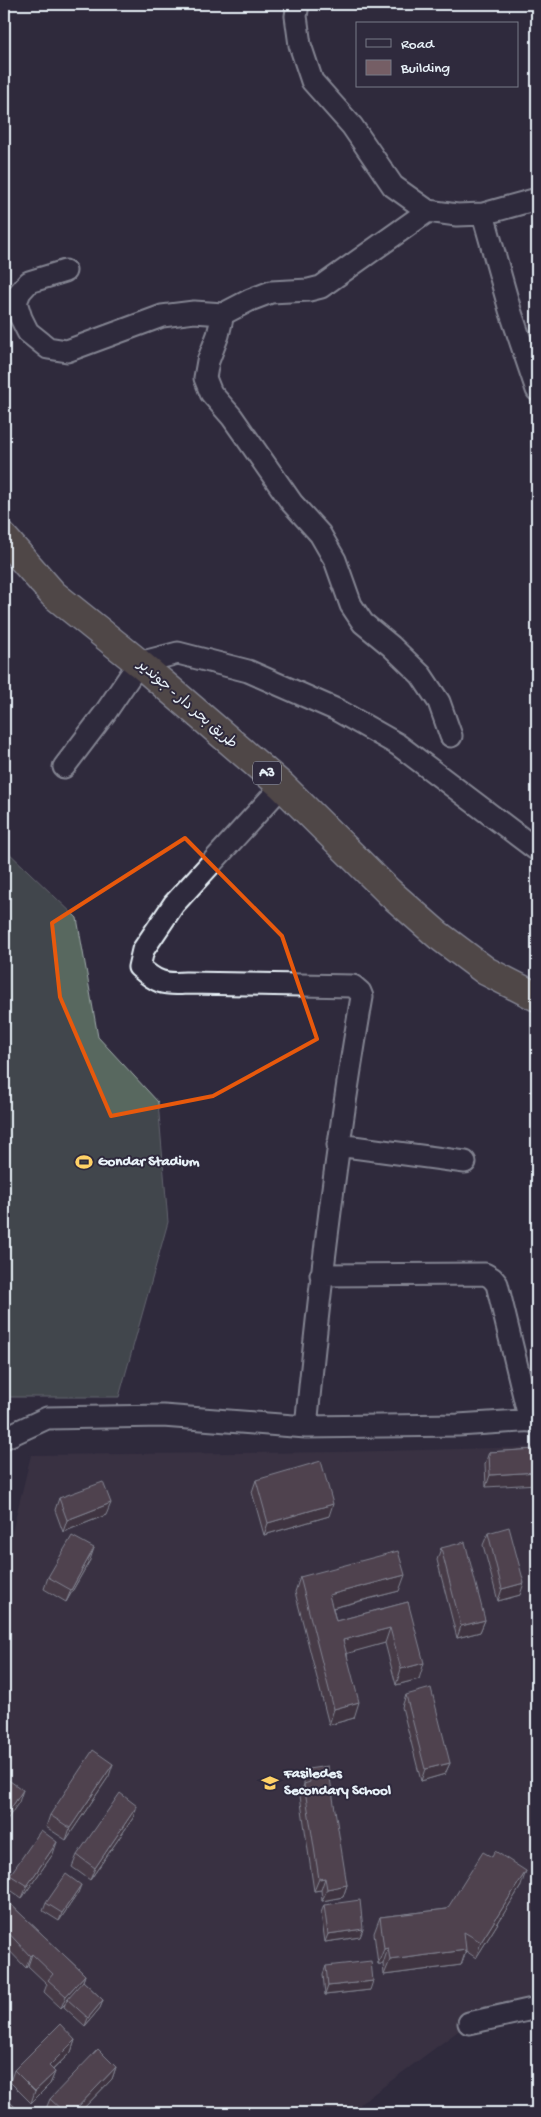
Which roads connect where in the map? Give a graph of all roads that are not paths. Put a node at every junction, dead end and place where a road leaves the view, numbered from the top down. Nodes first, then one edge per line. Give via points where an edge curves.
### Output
1 (298, 4) edge
2 (537, 199) edge
3 (428, 211) junction
4 (483, 214) junction
5 (65, 270) dead end
6 (223, 314) junction
7 (537, 390) edge
8 (4, 538) edge
9 (139, 663) junction
10 (451, 736) dead end
11 (64, 767) dead end
12 (282, 786) junction
13 (537, 850) edge
14 (537, 997) edge
15 (338, 1145) junction
16 (465, 1162) dead end
17 (321, 1275) junction
18 (534, 1421) edge
19 (306, 1427) junction
20 (4, 1438) edge
21 (537, 2008) edge
22 (469, 2023) dead end

1 - 3 street via 296,16 300,45 312,80 352,126 393,186
2 - 4 street
3 - 4 street
3 - 6 street via 321,287 271,292
4 - 7 street
5 - 6 street via 29,282 16,302 28,332 48,348 67,351 162,316 194,312
6 - 10 street via 205,378 211,393 232,417 292,503 320,534 335,560 351,605 363,624 392,646 421,676 439,702
8 - 9 highway, طريق بحر دار - جوندير / A3 via 53,594
9 - 11 street
9 - 12 highway, طريق بحر دار - جوندير / A3
9 - 13 street via 178,653 248,671 337,710 397,744
12 - 14 highway, طريق بحر دار - جوندير / A3 via 389,892 438,935 486,970
12 - 15 street via 174,904 143,950 140,967 158,982 172,984 290,984 358,988 362,997
15 - 16 street
15 - 17 street
17 - 18 street via 485,1274 492,1278 497,1284
17 - 19 street
18 - 19 street via 458,1426
19 - 20 street via 163,1416 47,1418
21 - 22 street

